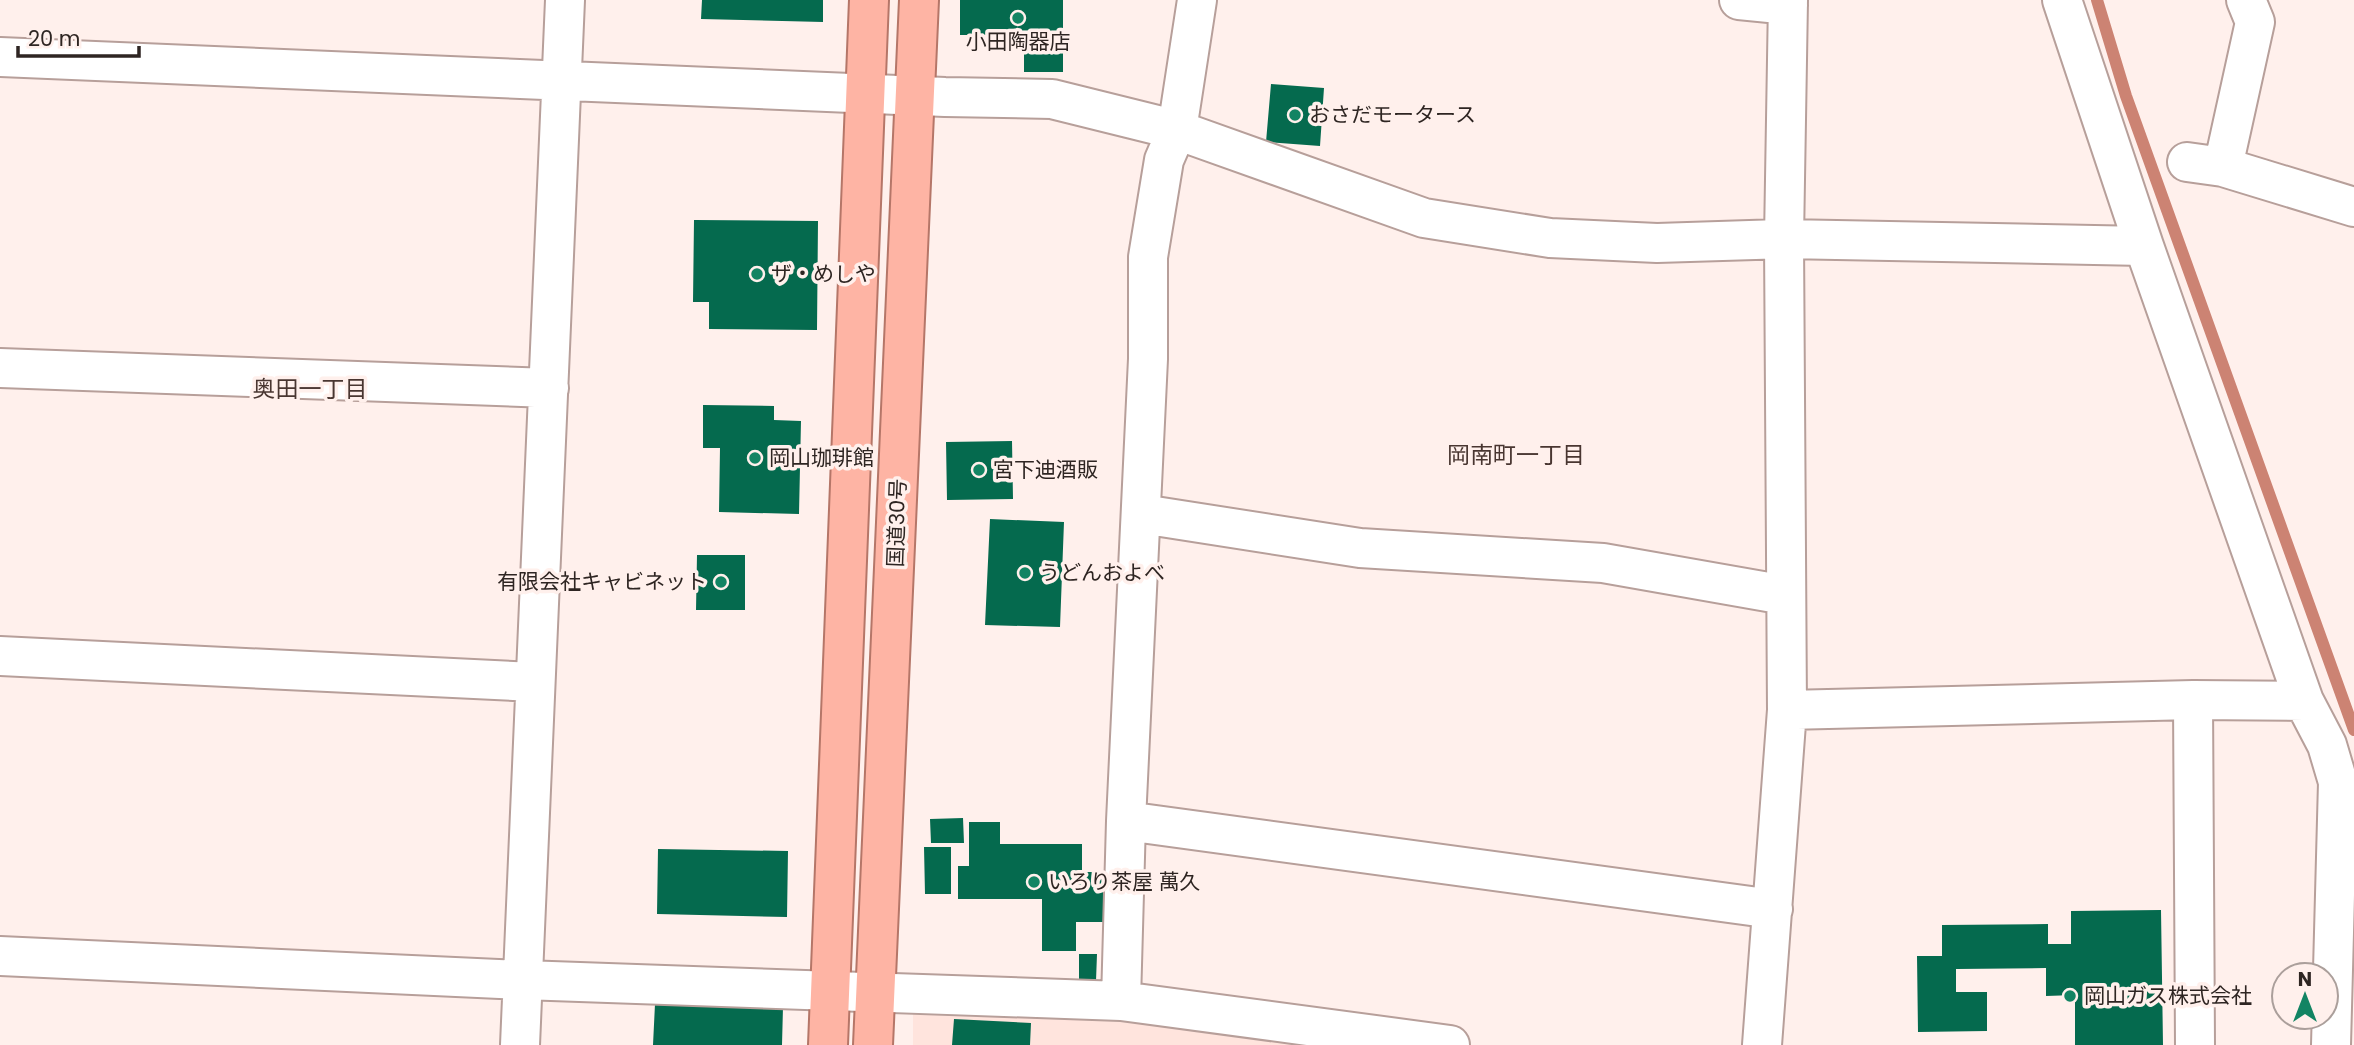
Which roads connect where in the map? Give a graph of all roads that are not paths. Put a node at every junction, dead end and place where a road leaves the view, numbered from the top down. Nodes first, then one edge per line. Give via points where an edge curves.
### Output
1 (565, 0) edge
2 (869, 0) edge
3 (919, 0) edge
4 (1197, 0) edge
5 (1739, 0) edge
6 (2062, 0) edge
7 (2246, 0) edge
8 (1788, 3) edge
9 (0, 57) edge
10 (561, 81) junction
11 (867, 93) junction
12 (915, 95) junction
13 (1177, 130) junction
14 (2354, 207) edge
15 (1784, 239) junction
16 (2144, 246) junction
17 (0, 368) edge
18 (548, 388) junction
19 (1142, 514) junction
20 (1784, 595) junction
21 (0, 656) edge
22 (534, 682) junction
23 (2193, 699) junction
24 (2304, 701) junction
25 (1787, 710) junction
26 (2341, 740) edge
27 (1126, 821) junction
28 (1773, 909) junction
29 (0, 956) edge
30 (523, 980) junction
31 (831, 990) junction
32 (877, 992) junction
33 (1121, 1001) junction
34 (520, 1045) edge
35 (828, 1045) edge
36 (873, 1045) edge
37 (1450, 1045) edge
38 (1762, 1045) edge
39 (2195, 1045) edge
40 (2331, 1045) edge

1 - 10 street
2 - 11 highway
3 - 12 highway, 国道30号
4 - 13 street
5 - 8 street
6 - 16 street
7 - 14 street via 2255,22 2205,164
8 - 15 street
9 - 10 street
10 - 11 street
10 - 18 street
11 - 12 street
11 - 31 highway
12 - 13 street via 1052,99
12 - 32 highway, 国道30号
13 - 15 street via 1424,218 1550,238 1657,243
13 - 19 street via 1164,160 1148,257
15 - 16 street
15 - 20 street
16 - 24 street
17 - 18 street
18 - 22 street
19 - 20 street via 1360,548 1603,563
19 - 27 street
20 - 25 street
21 - 22 street
22 - 30 street
23 - 24 street
23 - 25 street
23 - 39 street
24 - 26 street
25 - 28 street
26 - 40 street
27 - 28 street
27 - 33 street
28 - 38 street
29 - 30 street
30 - 31 street
30 - 34 street
31 - 32 street
31 - 35 highway
32 - 33 street
32 - 36 highway, 国道30号
33 - 37 street

